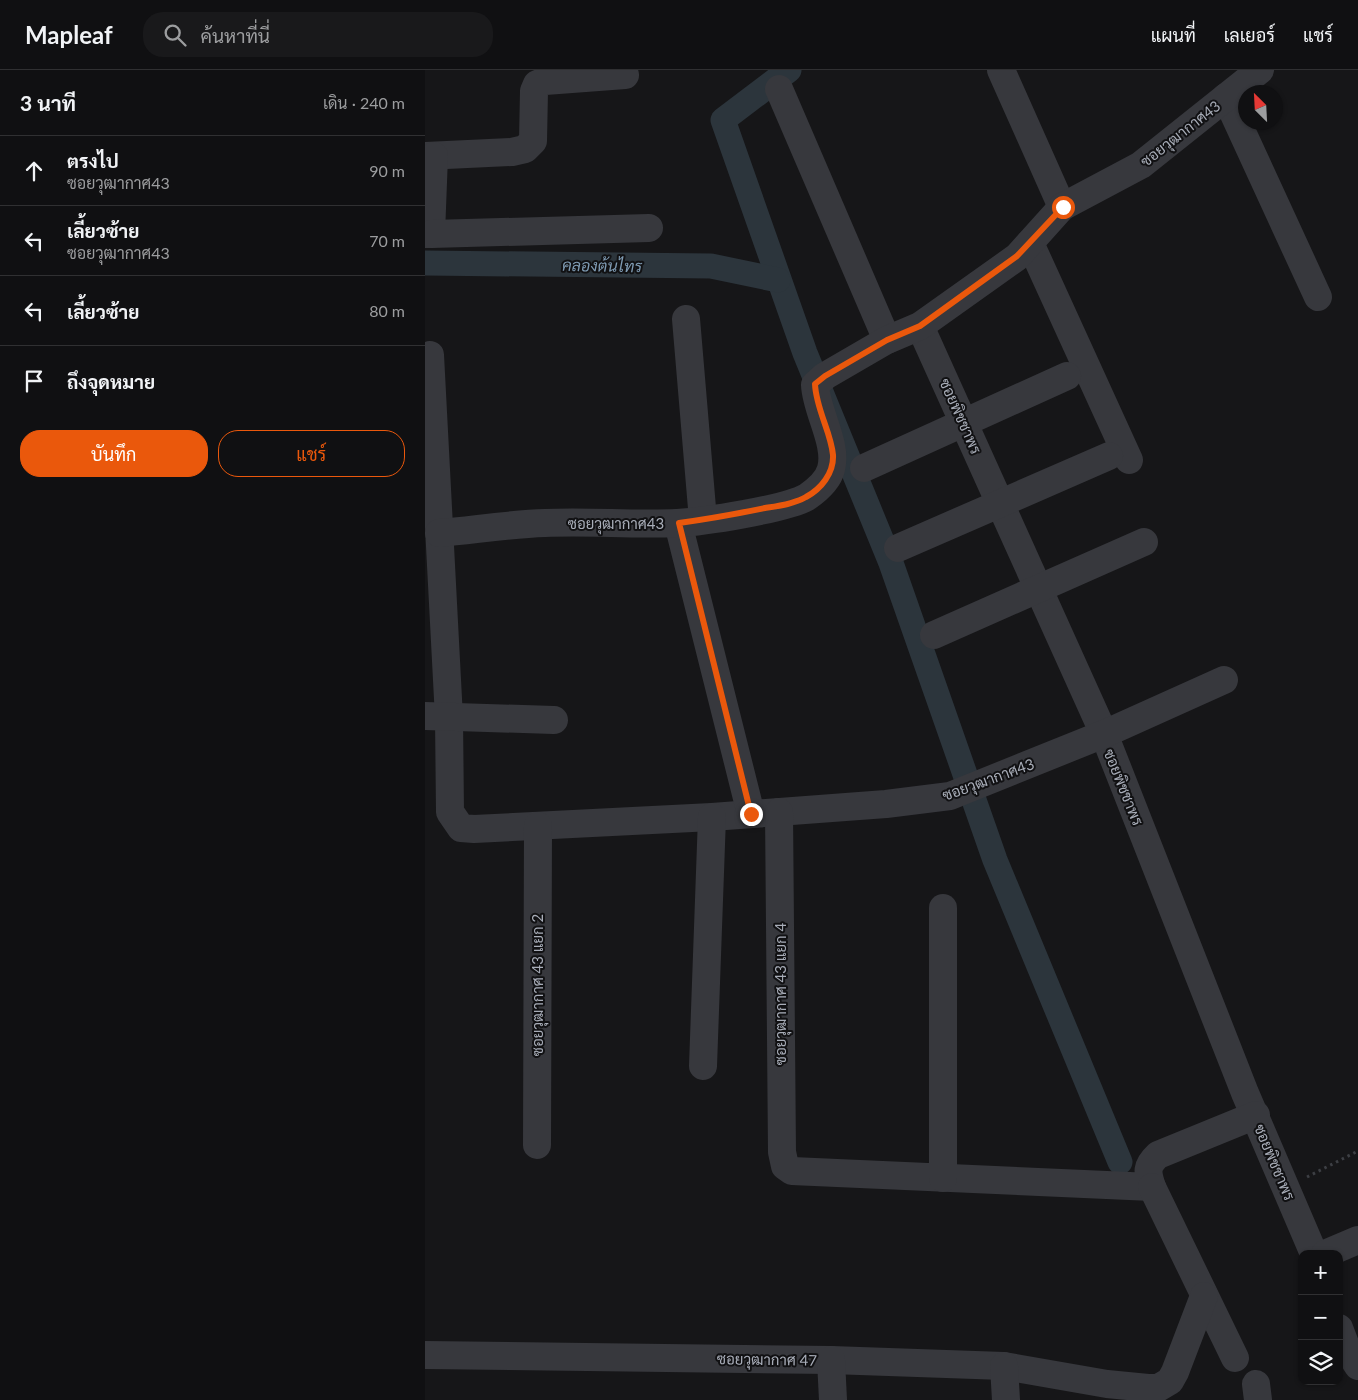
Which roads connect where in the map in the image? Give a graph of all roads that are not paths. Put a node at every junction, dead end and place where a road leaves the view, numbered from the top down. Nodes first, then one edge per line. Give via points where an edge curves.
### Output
1 (1001, 70) edge
2 (1260, 70) edge
3 (625, 75) dead end
4 (779, 89) dead end
5 (1226, 98) junction
6 (429, 156) edge
7 (1063, 207) junction
8 (649, 228) dead end
9 (428, 234) edge
10 (1030, 243) junction
11 (1318, 297) dead end
12 (687, 319) dead end
13 (920, 326) junction
14 (887, 340) junction
15 (430, 355) dead end
16 (1067, 376) dead end
17 (964, 423) junction
18 (864, 468) dead end
19 (1000, 504) junction
20 (691, 521) junction
21 (439, 533) junction
22 (1144, 542) dead end
23 (898, 548) dead end
24 (1038, 589) junction
25 (934, 636) dead end
26 (1224, 680) dead end
27 (437, 717) edge
28 (554, 720) dead end
29 (1104, 734) junction
30 (779, 812) junction
31 (751, 814) junction
32 (712, 817) junction
33 (538, 826) junction
34 (943, 908) dead end
35 (703, 1066) dead end
36 (1255, 1115) junction
37 (537, 1145) dead end
38 (943, 1178) junction
39 (1152, 1187) junction
40 (1358, 1240) edge
41 (1312, 1250) edge
42 (1334, 1250) edge
43 (1204, 1296) junction
44 (1343, 1338) edge
45 (425, 1355) edge
46 (1235, 1358) dead end
47 (831, 1360) junction
48 (1004, 1366) junction
49 (1358, 1366) edge
50 (1108, 1392) edge
51 (833, 1400) edge
52 (1006, 1400) edge

1 - 7 street
2 - 5 street, ซอยวุฒากาศ43
3 - 6 street via 537,84 534,91 533,141 525,149
4 - 14 street
5 - 7 street, ซอยวุฒากาศ43 via 1141,165
5 - 11 street
6 - 9 street
7 - 10 street, ซอยวุฒากาศ43
8 - 9 street
10 - 13 street, ซอยวุฒากาศ43 via 1017,256
10 - 19 street via 1119,458
12 - 20 street
13 - 14 street, ซอยวุฒากาศ43
13 - 17 street, ซอยพิชชาพร
14 - 20 street, ซอยวุฒากาศ43 via 820,380 815,396 833,454 831,470 824,483 806,497 785,504
15 - 21 street, ซอยวุฒากาศ43
16 - 17 street
17 - 18 street
17 - 19 street, ซอยพิชชาพร
19 - 23 street
19 - 24 street, ซอยพิชชาพร
20 - 21 street, ซอยวุฒากาศ43 via 544,523
20 - 31 street
21 - 27 street, ซอยวุฒากาศ43
22 - 24 street
24 - 25 street
24 - 29 street, ซอยพิชชาพร
26 - 29 street, ซอยวุฒากาศ43
27 - 28 street
27 - 33 street, ซอยวุฒากาศ43 via 450,812 461,828
29 - 30 street, ซอยวุฒากาศ43 via 949,796
29 - 36 street, ซอยพิชชาพร
30 - 31 street, ซอยวุฒากาศ43
30 - 38 street, ซอยวุฒากาศ 43 แยก 4 via 782,1152 785,1166 792,1172
31 - 32 street, ซอยวุฒากาศ43
32 - 33 street, ซอยวุฒากาศ43
32 - 35 street
33 - 37 street, ซอยวุฒากาศ 43 แยก 2
34 - 38 street
36 - 39 street via 1158,1156 1149,1163 1147,1173
36 - 41 street, ซอยพิชชาพร
38 - 39 street
39 - 43 street
40 - 42 street
43 - 46 street
43 - 50 street, ซอยวุฒากาศ 47 via 1170,1381 1158,1388
44 - 49 street
45 - 47 street, ซอยวุฒากาศ 47
47 - 48 street, ซอยวุฒากาศ 47
47 - 51 street
48 - 50 street, ซอยวุฒากาศ 47
48 - 52 street

